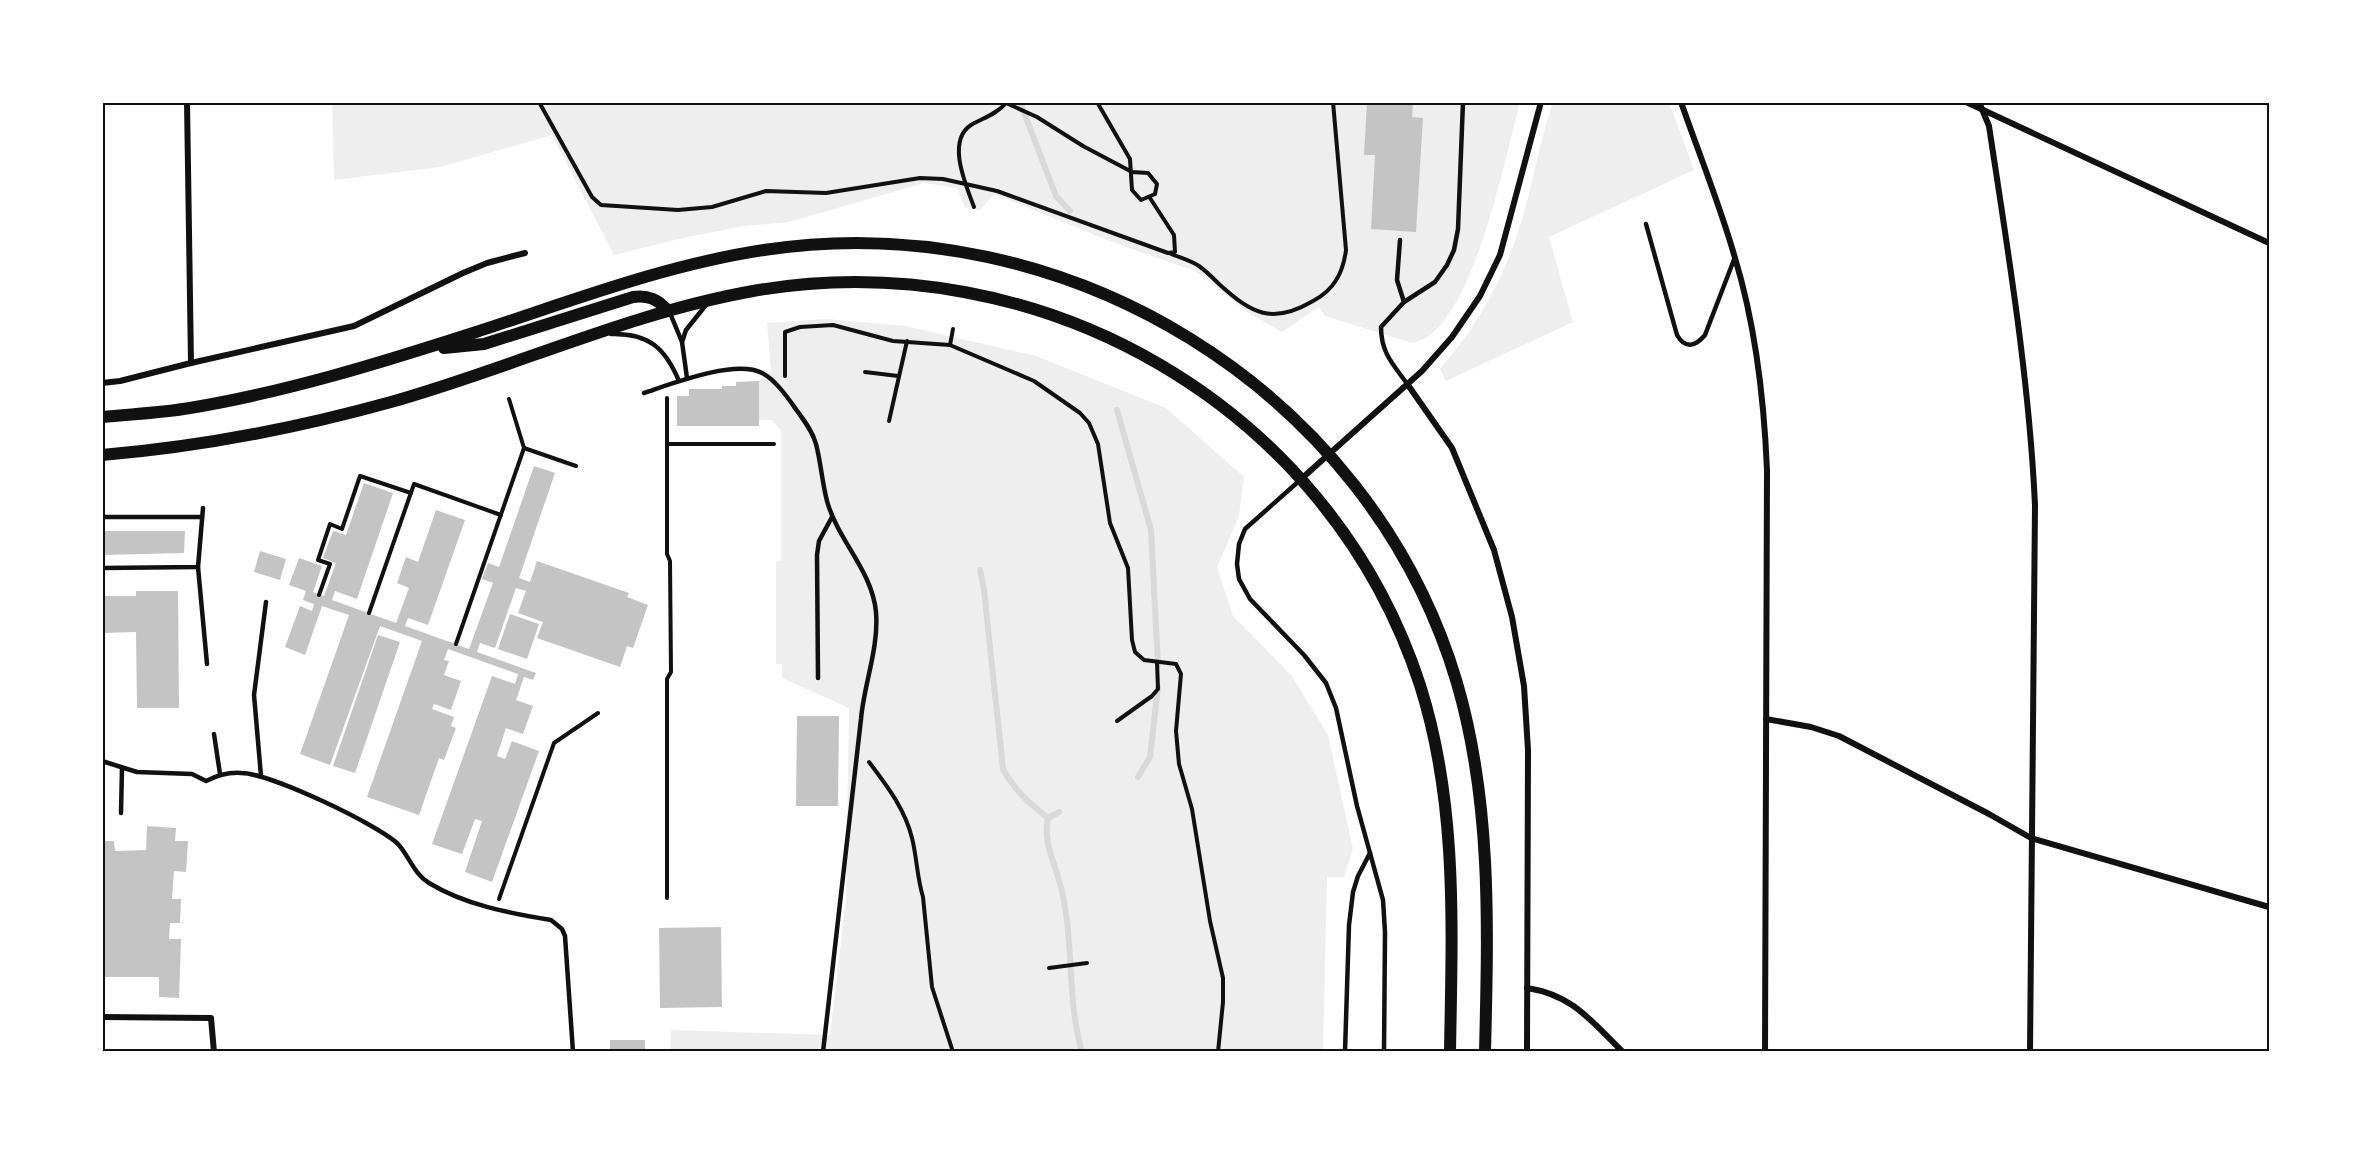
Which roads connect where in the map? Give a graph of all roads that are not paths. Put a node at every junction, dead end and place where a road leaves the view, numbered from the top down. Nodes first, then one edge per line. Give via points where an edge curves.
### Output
1 (187, 102) edge
2 (1463, 102) edge
3 (1541, 102) edge
4 (1681, 102) edge
5 (1966, 102) edge
6 (1979, 102) edge
7 (1982, 110) junction
8 (1646, 224) dead end
9 (1400, 240) dead end
10 (2269, 243) edge
11 (525, 253) dead end
12 (1735, 257) junction
13 (710, 300) junction
14 (1404, 302) junction
15 (668, 311) junction
16 (597, 334) junction
17 (682, 342) junction
18 (416, 351) junction
19 (191, 363) junction
20 (687, 378) junction
21 (679, 381) junction
22 (102, 383) edge
23 (1408, 385) junction
24 (644, 393) dead end
25 (102, 417) edge
26 (102, 455) edge
27 (1329, 455) junction
28 (1300, 480) junction
29 (203, 508) dead end
30 (102, 517) edge
31 (202, 517) junction
32 (832, 517) junction
33 (198, 567) junction
34 (102, 568) edge
35 (266, 602) dead end
36 (207, 664) dead end
37 (818, 678) dead end
38 (1766, 719) junction
39 (214, 734) dead end
40 (102, 761) edge
41 (122, 768) junction
42 (220, 774) junction
43 (261, 776) junction
44 (121, 813) dead end
45 (2031, 838) junction
46 (1370, 854) junction
47 (2269, 907) edge
48 (1527, 988) junction
49 (102, 1017) edge
50 (214, 1052) edge
51 (573, 1052) edge
52 (823, 1052) edge
53 (1345, 1052) edge
54 (1384, 1052) edge
55 (1450, 1052) edge
56 (1485, 1052) edge
57 (1527, 1052) edge
58 (1623, 1052) edge
59 (1765, 1052) edge
60 (2030, 1052) edge

1 - 19 street
2 - 14 lane via 1454,250 1435,282
3 - 23 street via 1500,255 1480,296 1452,337
4 - 12 street
5 - 7 street
6 - 7 street
7 - 10 street
7 - 45 street via 1989,126 2012,272 2032,444 2035,505
8 - 12 lane via 1677,335 1681,343 1689,346 1705,335
9 - 14 lane via 1397,280
11 - 19 street via 463,273 354,326
12 - 38 street via 1754,339 1765,425
13 - 15 main road
13 - 17 lane via 686,330
13 - 28 main road via 842,281 931,286 980,293 1023,305 1111,338 1183,378 1240,421
14 - 23 lane via 1381,327 1381,343
15 - 16 main road
15 - 17 lane
15 - 18 main road via 656,299 633,297 484,344
16 - 21 lane via 634,336 653,344 671,362
16 - 26 main road via 393,401 302,424 160,451
17 - 20 lane
18 - 25 main road via 274,390 188,408
18 - 27 main road via 622,284 764,250 859,243 951,250 1032,268 1112,297 1171,326 1267,394
19 - 22 street
20 - 21 lane
20 - 32 lane via 751,369 767,376 812,432
21 - 24 lane
23 - 27 street
23 - 48 street via 1452,448 1494,550 1512,617 1524,686 1527,750
27 - 28 street
27 - 56 main road via 1370,504 1409,569 1442,638 1466,715 1479,787 1486,882
28 - 46 lane via 1245,529 1239,544 1239,579 1250,599 1298,647 1326,683 1336,708
28 - 55 main road via 1338,527 1375,585 1412,664 1428,712 1449,832
29 - 31 lane
30 - 31 lane
31 - 33 lane
32 - 37 lane via 819,541 817,555
32 - 52 lane via 866,574 876,612 876,631 861,715
33 - 34 lane
33 - 36 lane
35 - 43 lane via 254,695
38 - 45 street via 1839,736
38 - 59 street
39 - 42 lane
40 - 41 lane
41 - 42 lane via 150,774 192,774 206,781
41 - 44 lane
42 - 43 lane via 242,772
43 - 51 lane via 384,833 427,882 470,902 551,920 562,929
45 - 47 street
45 - 60 street
46 - 53 lane via 1358,876 1352,903
46 - 54 lane via 1383,900
48 - 57 street
48 - 58 street via 1570,1001
49 - 50 street via 211,1018

